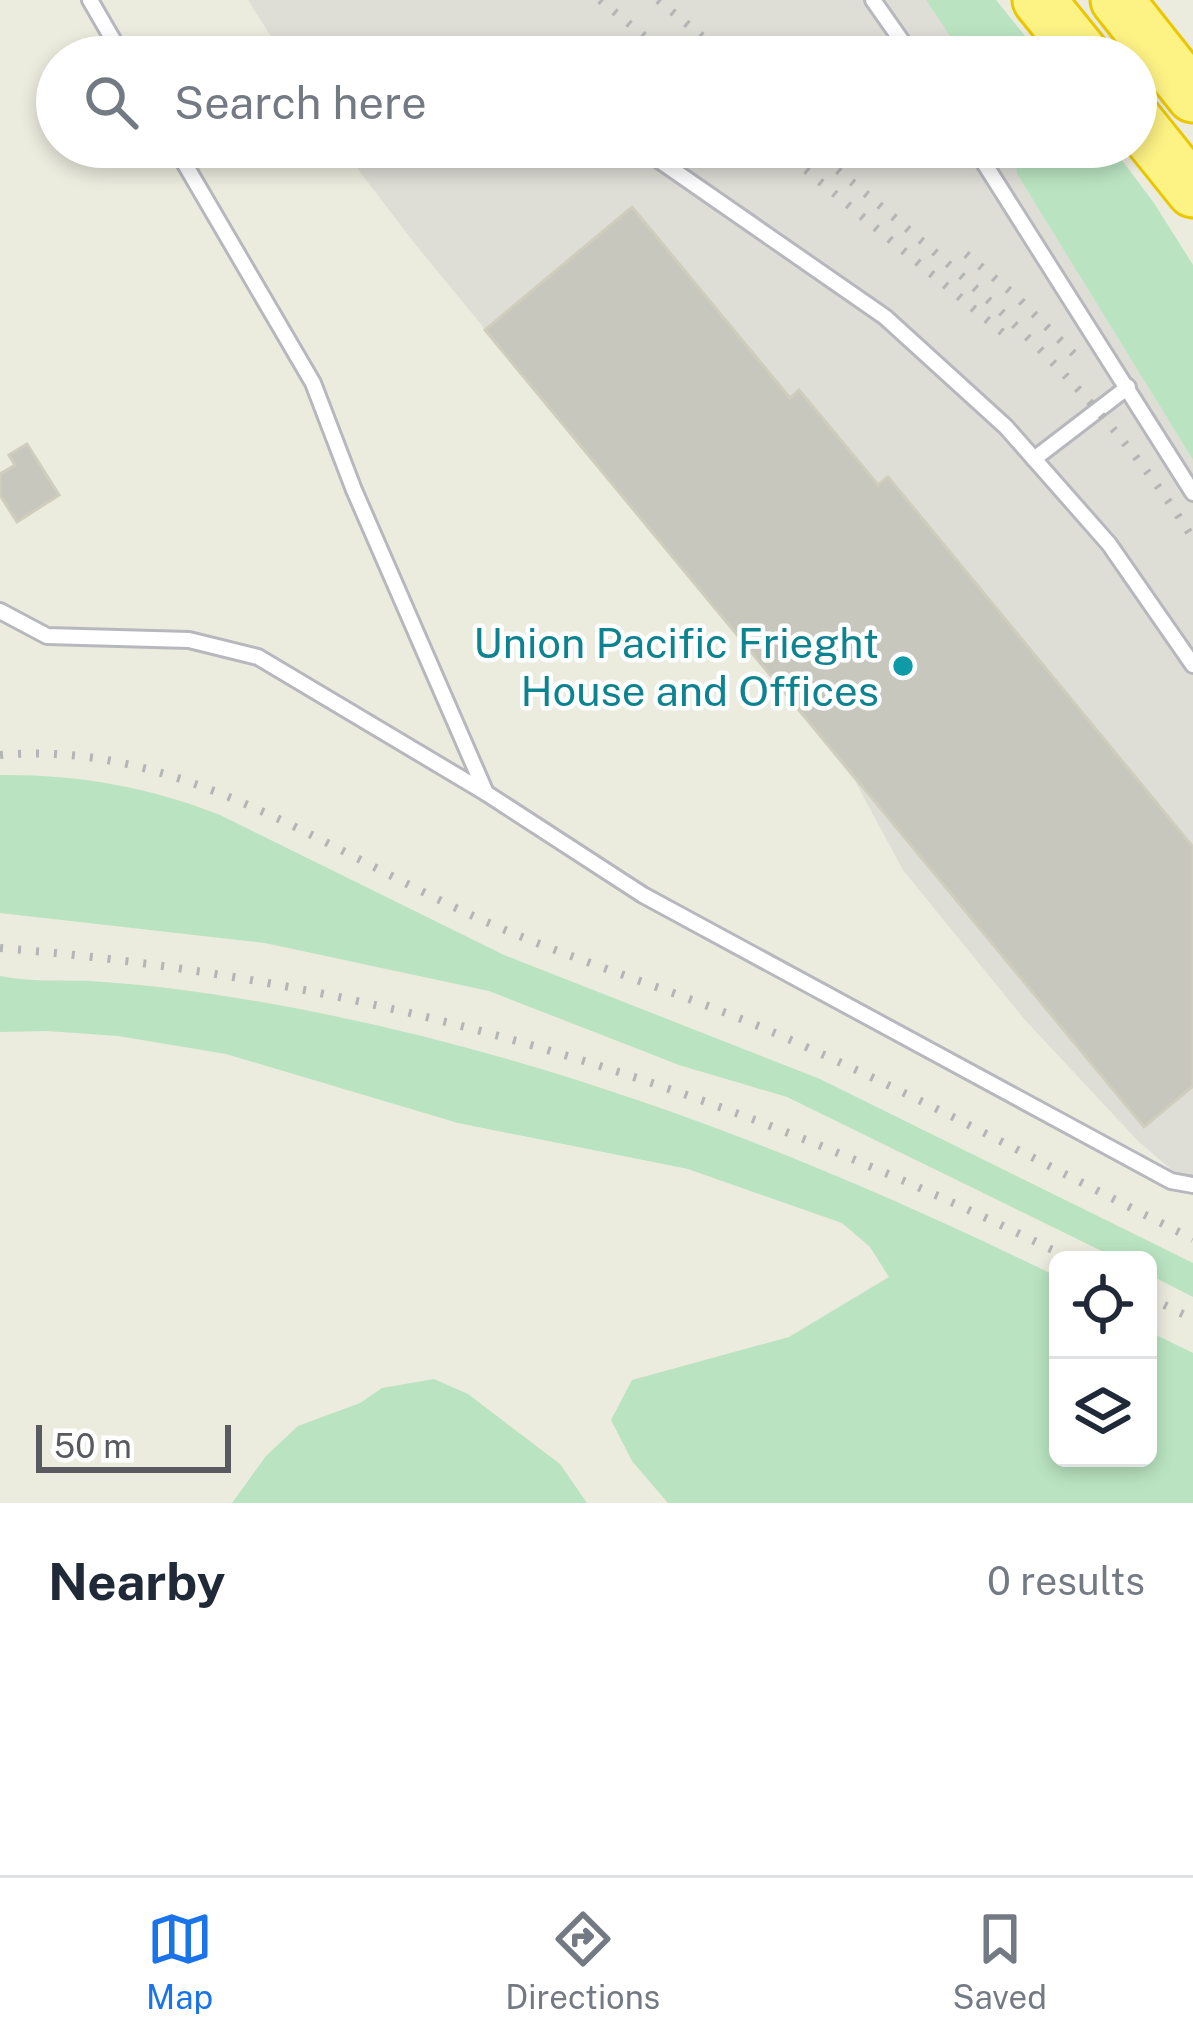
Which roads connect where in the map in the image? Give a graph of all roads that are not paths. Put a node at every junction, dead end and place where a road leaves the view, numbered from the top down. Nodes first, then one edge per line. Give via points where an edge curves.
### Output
1 (89, 0) edge
2 (1039, 0) edge
3 (1117, 0) edge
4 (877, 5) edge
5 (110, 36) edge
6 (898, 36) edge
7 (1068, 36) edge
8 (1146, 36) edge
9 (1157, 51) edge
10 (1193, 96) edge
11 (1157, 147) edge
12 (1157, 154) edge
13 (187, 168) edge
14 (670, 168) edge
15 (987, 168) edge
16 (1193, 191) edge
17 (1193, 216) edge
18 (1128, 387) junction
19 (1034, 459) junction
20 (1193, 493) edge
21 (0, 611) edge
22 (1193, 665) edge
23 (486, 793) junction
24 (1193, 1184) edge

1 - 5 lane
2 - 7 highway
3 - 8 highway
4 - 6 lane
9 - 10 highway
11 - 16 highway
12 - 17 highway
13 - 23 lane via 313,383
14 - 19 lane via 885,317
15 - 18 lane
18 - 19 lane
18 - 20 lane
19 - 22 lane via 1109,544
21 - 23 lane via 47,636 189,640 258,657
23 - 24 lane via 643,895 896,1035 1171,1181

